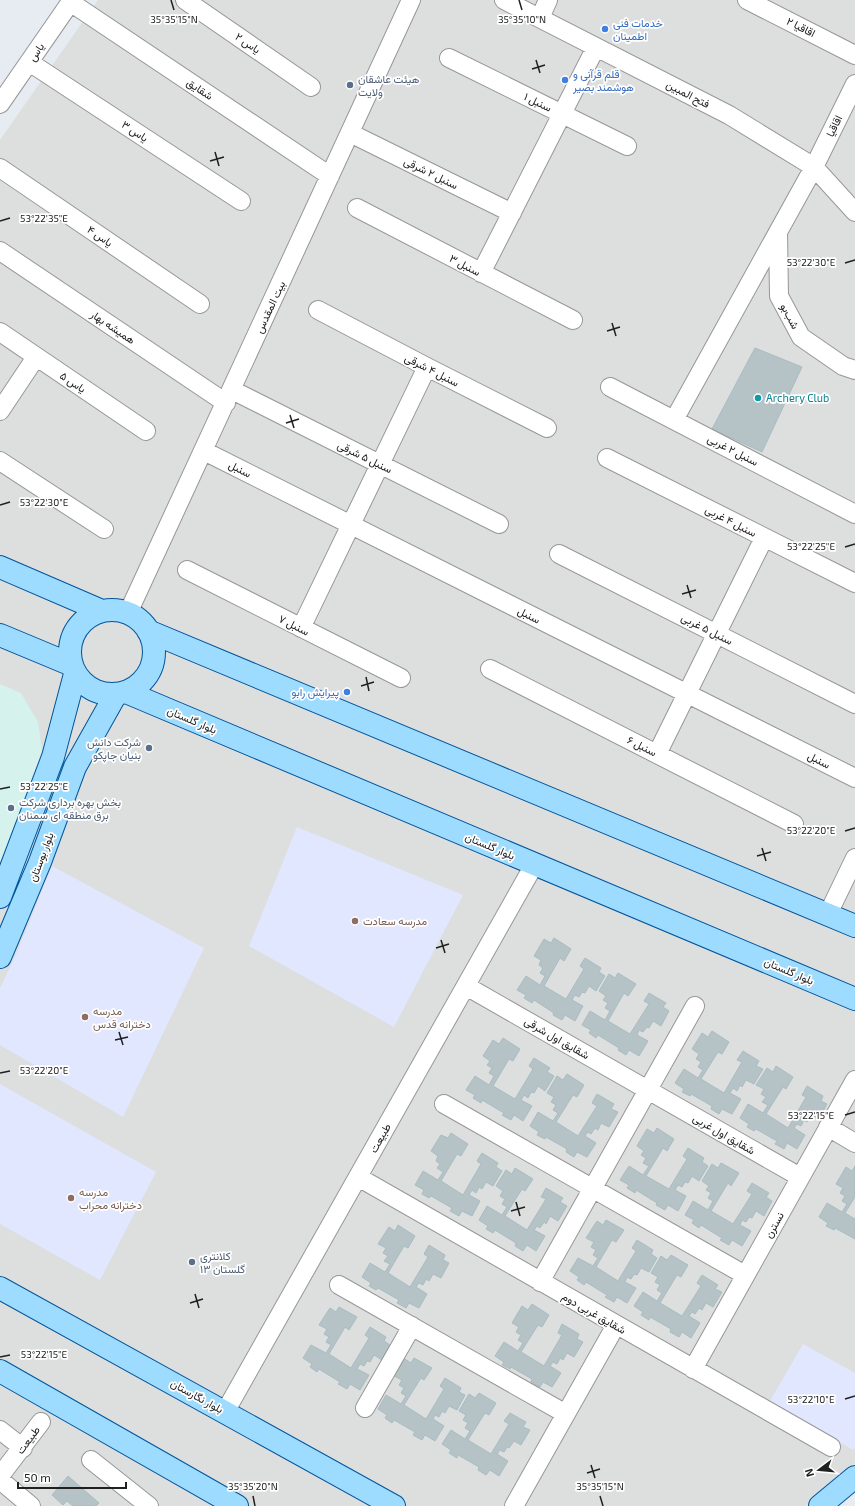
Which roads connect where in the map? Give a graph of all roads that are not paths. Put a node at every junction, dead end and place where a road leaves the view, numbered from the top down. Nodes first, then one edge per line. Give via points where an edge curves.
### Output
1 (185, 0) edge
2 (411, 0) edge
3 (504, 0) edge
4 (548, 0) edge
5 (747, 0) edge
6 (71, 1) edge
7 (540, 18) junction
8 (596, 47) junction
9 (855, 54) edge
10 (450, 58) dead end
11 (29, 62) junction
12 (311, 87) dead end
13 (852, 96) edge
14 (0, 104) edge
15 (562, 114) junction
16 (350, 134) junction
17 (627, 146) dead end
18 (814, 167) junction
19 (0, 168) edge
20 (330, 176) junction
21 (241, 201) dead end
22 (357, 208) dead end
23 (855, 212) edge
24 (512, 213) junction
25 (778, 232) junction
26 (0, 251) edge
27 (481, 273) junction
28 (200, 304) dead end
29 (318, 310) dead end
30 (573, 320) dead end
31 (0, 332) edge
32 (36, 357) junction
33 (427, 367) junction
34 (855, 370) edge
35 (610, 387) dead end
36 (229, 396) junction
37 (0, 411) edge
38 (674, 420) junction
39 (547, 428) dead end
40 (146, 431) dead end
41 (204, 451) junction
42 (607, 458) dead end
43 (0, 461) edge
44 (380, 464) junction
45 (855, 514) edge
46 (499, 524) dead end
47 (351, 525) junction
48 (104, 529) dead end
49 (764, 538) junction
50 (559, 554) dead end
51 (0, 568) edge
52 (187, 570) dead end
53 (855, 584) edge
54 (102, 611) junction
55 (128, 613) junction
56 (301, 628) junction
57 (148, 631) junction
58 (716, 634) junction
59 (0, 635) edge
60 (490, 668) dead end
61 (73, 669) junction
62 (401, 678) dead end
63 (121, 693) junction
64 (687, 694) junction
65 (855, 704) edge
66 (657, 754) junction
67 (855, 778) edge
68 (794, 824) dead end
69 (855, 858) edge
70 (534, 864) junction
71 (0, 897) edge
72 (828, 914) junction
73 (855, 926) edge
74 (0, 957) edge
75 (466, 986) junction
76 (855, 999) edge
77 (695, 1006) dead end
78 (855, 1080) edge
79 (648, 1090) junction
80 (444, 1104) dead end
81 (828, 1128) junction
82 (855, 1143) edge
83 (358, 1177) junction
84 (800, 1177) junction
85 (592, 1188) junction
86 (745, 1275) junction
87 (540, 1282) junction
88 (339, 1285) dead end
89 (0, 1288) edge
90 (616, 1325) junction
91 (412, 1326) junction
92 (693, 1369) junction
93 (0, 1371) edge
94 (365, 1408) dead end
95 (225, 1412) junction
96 (566, 1414) junction
97 (41, 1422) dead end
98 (0, 1430) edge
99 (831, 1447) dead end
100 (22, 1448) junction
101 (91, 1460) dead end
102 (0, 1476) edge
103 (855, 1476) edge
104 (0, 1480) edge
105 (31, 1506) edge
106 (148, 1506) edge
107 (237, 1506) edge
108 (394, 1506) edge
109 (514, 1506) edge
110 (820, 1506) edge

1 - 12 street, یاس ۲
2 - 16 street, بیت المقدس
3 - 7 street, فتح المبین
4 - 7 street
5 - 9 street, اقاقیا ۲
6 - 11 street, یاس
6 - 20 street, شقایق
7 - 8 street, فتح المبین
8 - 15 street
8 - 18 street, فتح المبین via 729,115
10 - 15 street, سنبل ۱
11 - 14 street, یاس
11 - 21 street, یاس ۳
13 - 18 street, اقاقیا
15 - 17 street, سنبل ۱
15 - 24 street
16 - 20 street, بیت المقدس
16 - 24 street, سنبل ۲ شرقی
18 - 23 street, فتح المبین
18 - 25 street, اقاقیا
19 - 28 street, یاس ۴
20 - 36 street, بیت المقدس
22 - 27 street, سنبل ۳
24 - 27 street
25 - 34 street, شب‌بو via 779,296 801,337 843,366
25 - 38 street, اقاقیا
26 - 36 street, همیشه بهار
27 - 30 street, سنبل ۳
29 - 33 street, سنبل ۴ شرقی
31 - 32 street, یاس ۵
32 - 37 street
32 - 40 street, یاس ۵
33 - 39 street, سنبل ۴ شرقی
33 - 44 street
35 - 38 street, سنبل ۲ غربی
36 - 41 street, بیت المقدس
36 - 44 street, سنبل ۵ شرقی
38 - 45 street, سنبل ۲ غربی
41 - 47 street, سنبل
41 - 55 street, بیت المقدس
42 - 49 street, سنبل ۴ غربی
43 - 48 street
44 - 46 street, سنبل ۵ شرقی
44 - 47 street
47 - 56 street
47 - 64 street, سنبل
49 - 53 street, سنبل ۴ غربی
49 - 58 street
50 - 58 street, سنبل ۵ غربی
51 - 54 main road
52 - 56 street, سنبل ۷
54 - 55 main road via 116,610
54 - 61 main road via 79,625 72,637 70,651
55 - 57 main road via 140,621
56 - 62 street, سنبل ۷
57 - 63 main road via 153,645 153,660 148,673 138,685
57 - 72 main road
58 - 64 street
58 - 65 street, سنبل ۵ غربی
59 - 61 main road
60 - 66 street, سنبل ۶
61 - 63 main road via 83,683 93,690 104,694
61 - 71 main road via 53,757
63 - 70 main road, بلوار گلستان
63 - 74 main road, بلوار بوستان via 75,767 40,862
64 - 66 street
64 - 67 street, سنبل
66 - 68 street, سنبل ۶
69 - 72 street
70 - 75 street, طبیعت
70 - 76 main road, بلوار گلستان
72 - 73 main road
75 - 79 street, شقایق اول شرقی
75 - 83 street, طبیعت
77 - 79 street
78 - 81 street, نسترن
79 - 84 street, شقایق اول غربی
79 - 85 street
80 - 85 street
81 - 82 street
81 - 84 street, نسترن
83 - 87 street, شقایق غربی دوم
83 - 95 street, طبیعت
84 - 86 street, نسترن
85 - 86 street
85 - 87 street
86 - 92 street, نسترن
87 - 90 street, شقایق غربی دوم
88 - 91 street
89 - 95 main road, بلوار نگارستان
90 - 92 street, شقایق غربی دوم
90 - 96 street
91 - 94 street
91 - 96 street
92 - 99 street, شقایق غربی دوم
93 - 107 main road
95 - 108 main road, بلوار نگارستان
96 - 109 street
97 - 100 street, طبیعت
98 - 100 street
100 - 102 street, طبیعت
101 - 106 street
103 - 110 main road
104 - 105 street

